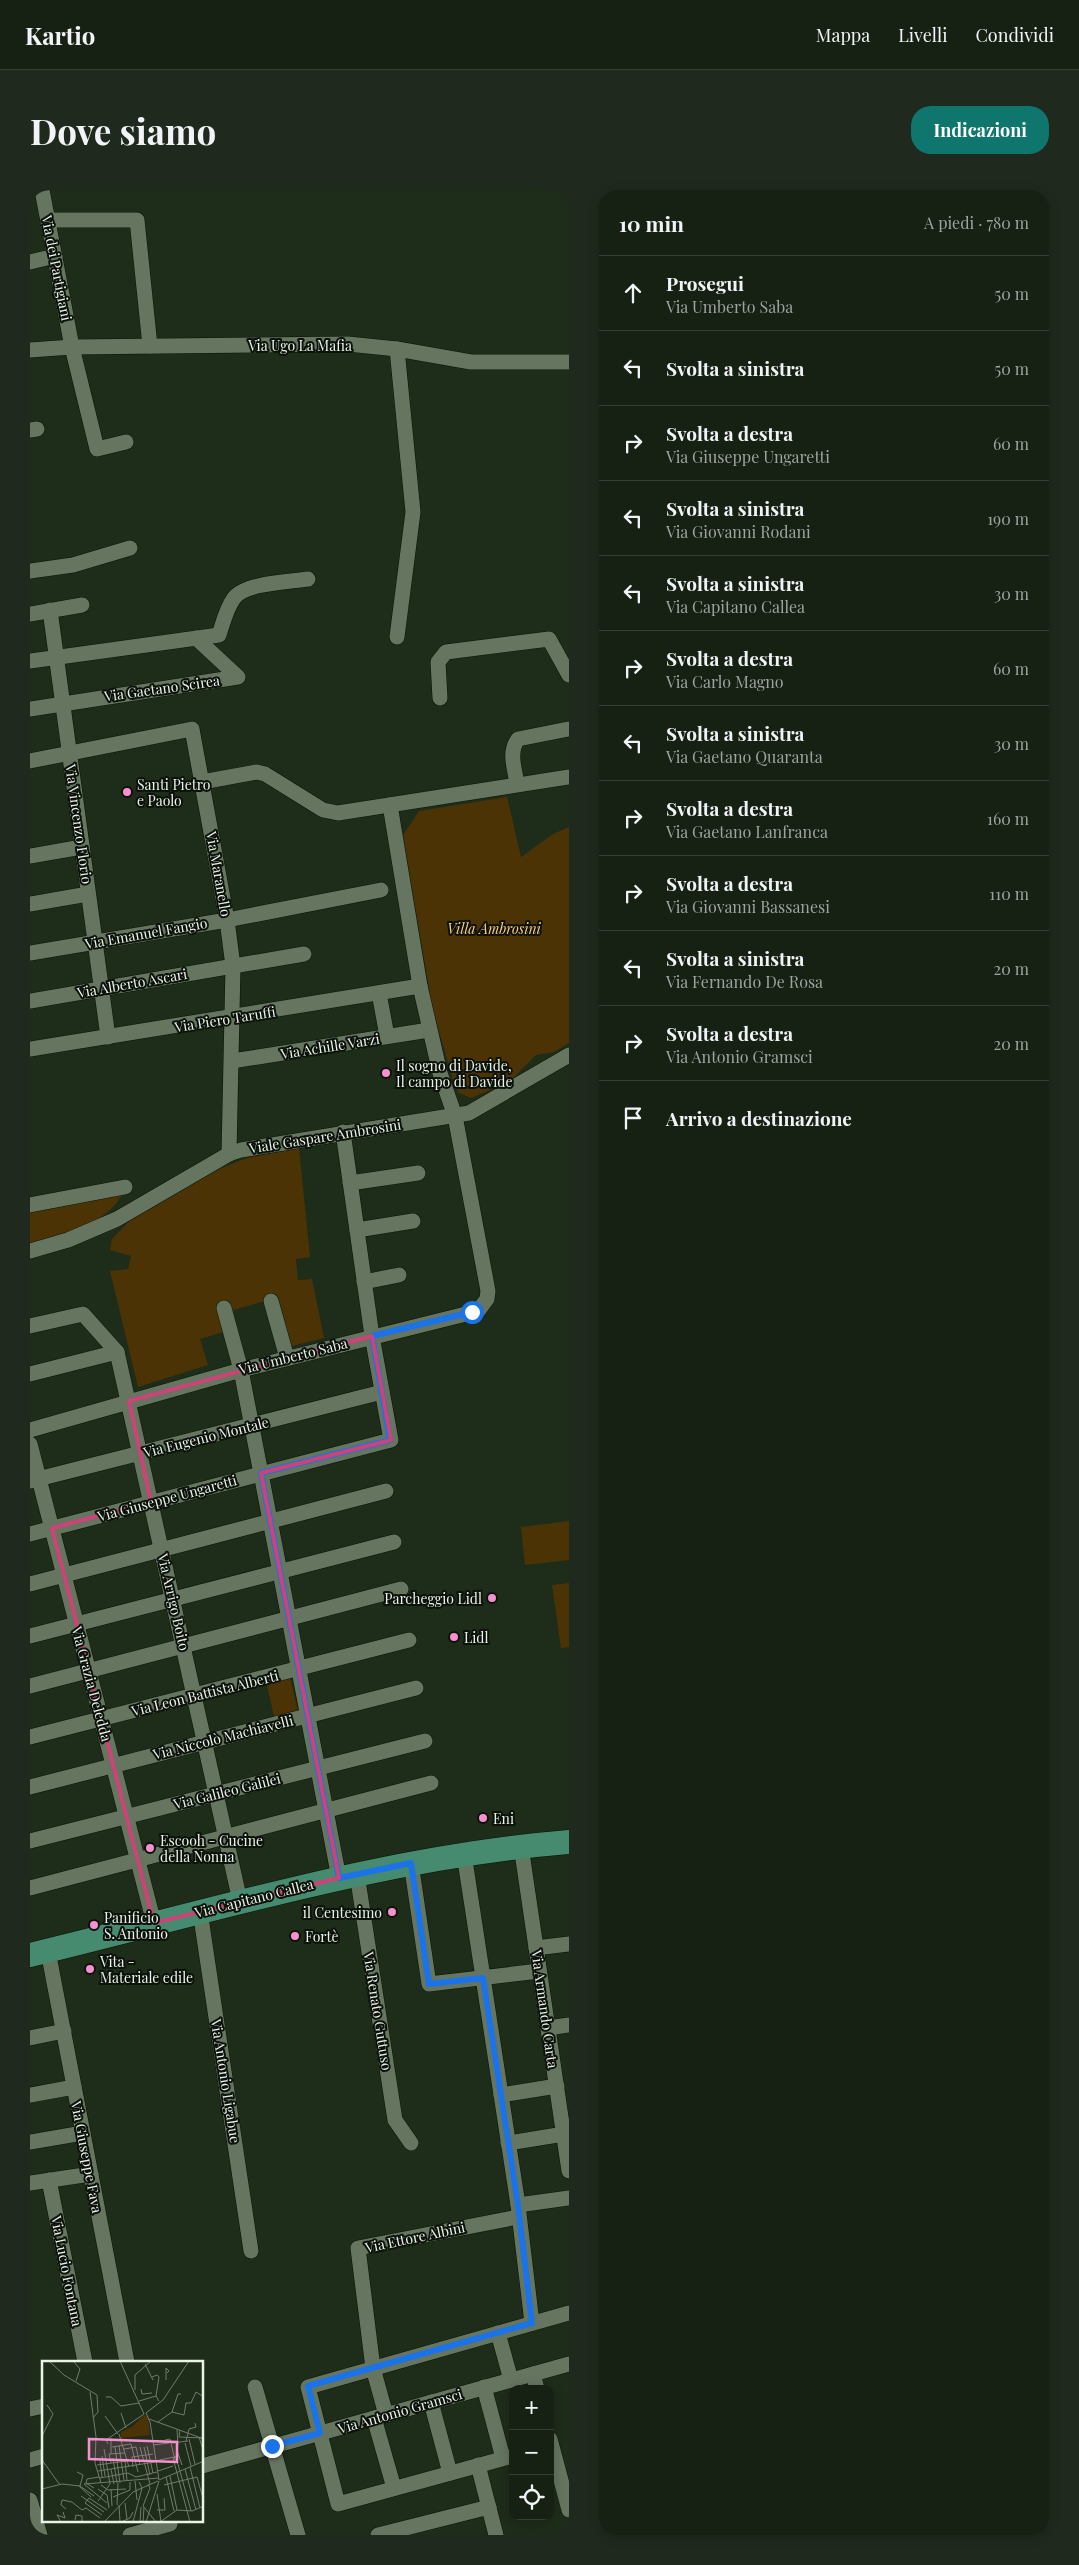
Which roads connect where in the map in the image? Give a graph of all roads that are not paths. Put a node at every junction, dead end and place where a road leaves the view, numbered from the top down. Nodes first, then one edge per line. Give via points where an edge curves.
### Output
1 (42, 190) edge
2 (49, 220) junction
3 (55, 256) junction
4 (30, 262) edge
5 (72, 346) junction
6 (150, 346) junction
7 (397, 348) junction
8 (30, 350) edge
9 (569, 362) edge
10 (126, 442) dead end
11 (130, 548) dead end
12 (30, 571) edge
13 (308, 579) dead end
14 (82, 605) dead end
15 (50, 610) junction
16 (30, 614) edge
17 (397, 637) dead end
18 (196, 638) junction
19 (56, 656) junction
20 (30, 661) edge
21 (569, 675) edge
22 (440, 698) dead end
23 (62, 703) junction
24 (30, 709) edge
25 (568, 729) edge
26 (69, 753) junction
27 (30, 761) edge
28 (569, 777) edge
29 (202, 782) junction
30 (517, 784) junction
31 (390, 804) junction
32 (82, 846) junction
33 (30, 856) edge
34 (381, 890) dead end
35 (88, 894) junction
36 (30, 904) edge
37 (227, 920) junction
38 (95, 942) junction
39 (30, 953) edge
40 (304, 954) dead end
41 (233, 966) junction
42 (420, 986) junction
43 (101, 989) junction
44 (379, 993) junction
45 (30, 1001) edge
46 (233, 1018) junction
47 (428, 1030) junction
48 (388, 1036) junction
49 (108, 1037) junction
50 (30, 1049) edge
51 (569, 1055) edge
52 (232, 1061) junction
53 (455, 1116) junction
54 (343, 1132) junction
55 (228, 1154) junction
56 (418, 1173) dead end
57 (350, 1182) junction
58 (125, 1187) dead end
59 (30, 1205) edge
60 (413, 1221) dead end
61 (357, 1230) junction
62 (30, 1251) edge
63 (399, 1275) dead end
64 (364, 1282) junction
65 (271, 1301) dead end
66 (224, 1308) dead end
67 (30, 1326) edge
68 (372, 1336) junction
69 (117, 1352) junction
70 (286, 1358) junction
71 (241, 1370) junction
72 (30, 1374) edge
73 (382, 1392) junction
74 (129, 1401) junction
75 (252, 1426) junction
76 (30, 1430) edge
77 (30, 1444) edge
78 (140, 1453) junction
79 (261, 1473) junction
80 (34, 1480) edge
81 (386, 1491) dead end
82 (152, 1502) junction
83 (270, 1521) junction
84 (52, 1528) junction
85 (30, 1534) edge
86 (394, 1542) dead end
87 (162, 1549) junction
88 (280, 1572) junction
89 (64, 1575) junction
90 (30, 1584) edge
91 (401, 1589) dead end
92 (173, 1599) junction
93 (289, 1618) junction
94 (77, 1624) junction
95 (30, 1636) edge
96 (409, 1640) dead end
97 (183, 1646) junction
98 (299, 1669) junction
99 (89, 1671) junction
100 (30, 1686) edge
101 (416, 1688) dead end
102 (194, 1695) junction
103 (308, 1716) junction
104 (101, 1719) junction
105 (30, 1737) edge
106 (425, 1740) dead end
107 (205, 1742) junction
108 (113, 1766) junction
109 (318, 1768) junction
110 (431, 1783) dead end
111 (30, 1787) edge
112 (216, 1793) junction
113 (326, 1811) junction
114 (127, 1816) junction
115 (226, 1837) junction
116 (30, 1841) edge
117 (569, 1842) edge
118 (521, 1846) junction
119 (464, 1854) junction
120 (138, 1860) junction
121 (411, 1863) junction
122 (348, 1876) junction
123 (30, 1888) edge
124 (240, 1901) junction
125 (200, 1911) junction
126 (154, 1923) junction
127 (569, 1944) edge
128 (536, 1948) junction
129 (39, 1953) edge
130 (539, 1971) junction
131 (483, 1978) junction
132 (569, 2025) edge
133 (548, 2028) junction
134 (64, 2031) junction
135 (30, 2038) edge
136 (74, 2086) junction
137 (557, 2086) junction
138 (30, 2095) edge
139 (501, 2095) junction
140 (565, 2108) edge
141 (83, 2133) junction
142 (564, 2134) junction
143 (30, 2142) edge
144 (411, 2143) dead end
145 (508, 2143) junction
146 (569, 2171) edge
147 (91, 2174) junction
148 (49, 2180) junction
149 (30, 2183) edge
150 (569, 2198) edge
151 (518, 2211) junction
152 (251, 2251) dead end
153 (569, 2313) edge
154 (532, 2323) junction
155 (498, 2333) junction
156 (85, 2361) edge
157 (127, 2361) edge
158 (569, 2364) edge
159 (373, 2368) junction
160 (533, 2374) junction
161 (512, 2380) junction
162 (536, 2385) edge
163 (255, 2387) dead end
164 (484, 2387) junction
165 (431, 2402) junction
166 (380, 2416) junction
167 (320, 2433) junction
168 (272, 2446) junction
169 (554, 2451) edge
170 (508, 2457) edge
171 (204, 2465) edge
172 (478, 2465) junction
173 (450, 2473) junction
174 (565, 2482) edge
175 (394, 2488) junction
176 (489, 2507) junction
177 (34, 2509) edge
178 (569, 2510) edge
179 (170, 2527) edge
180 (40, 2535) edge
181 (130, 2535) edge
182 (298, 2535) edge
183 (378, 2535) edge
184 (496, 2535) edge

1 - 2 street, Via dei Partigiani
2 - 3 street, Via dei Partigiani
2 - 6 street via 137,220
3 - 4 street
3 - 5 street, Via dei Partigiani
5 - 6 street, Via Ugo La Mafia
5 - 8 street, Via Ugo La Mafia
5 - 10 street, Via dei Partigiani via 97,449
6 - 7 street, Via Ugo La Mafia via 348,344
7 - 9 street, Via Ugo La Mafia via 471,362
7 - 17 street via 413,512
11 - 12 street via 73,564
13 - 18 street via 244,589 228,608 219,635
14 - 15 street
15 - 16 street
15 - 19 street, Via Vincenzo Florio
18 - 19 street
18 - 23 street, Via Gaetano Scirea via 238,677
19 - 20 street
19 - 23 street, Via Vincenzo Florio
21 - 22 street via 549,639 446,652 438,662
23 - 24 street, Via Gaetano Scirea
23 - 26 street, Via Vincenzo Florio
25 - 30 street via 518,739 512,754
26 - 27 street, Via Maranello
26 - 29 street, Via Maranello via 192,729
26 - 32 street, Via Vincenzo Florio
28 - 30 street
29 - 31 street via 257,772 274,778 323,810 352,812
29 - 37 street, Via Maranello
30 - 31 street
31 - 42 street, Via Umberto Saba
32 - 33 street
32 - 35 street, Via Vincenzo Florio
34 - 37 street, Via Emanuel Fangio
35 - 36 street
35 - 38 street, Via Vincenzo Florio
37 - 38 street, Via Emanuel Fangio
37 - 41 street, Via Maranello
38 - 39 street, Via Emanuel Fangio
38 - 43 street, Via Vincenzo Florio
40 - 41 street, Via Alberto Ascari
41 - 43 street, Via Alberto Ascari
41 - 46 street, Via Maranello
42 - 44 street, Via Piero Taruffi
42 - 47 street, Via Umberto Saba
43 - 45 street, Via Alberto Ascari
43 - 49 street, Via Vincenzo Florio
44 - 46 street, Via Piero Taruffi
44 - 48 street
46 - 49 street, Via Piero Taruffi
46 - 52 street, Via Maranello
47 - 48 street, Via Achille Varzi
47 - 53 street, Via Umberto Saba
48 - 52 street, Via Achille Varzi
49 - 50 street, Via Piero Taruffi
51 - 53 street, Viale Gaspare Ambrosini via 469,1113
52 - 55 street, Via Maranello
53 - 54 street, Viale Gaspare Ambrosini
53 - 68 street, Via Umberto Saba via 487,1299 478,1311
54 - 55 street, Viale Gaspare Ambrosini via 254,1146
54 - 57 street
55 - 62 street, Viale Gaspare Ambrosini via 118,1219 68,1240
56 - 57 street
57 - 61 street
58 - 59 street
60 - 61 street
61 - 64 street
63 - 64 street
64 - 68 street
65 - 70 street
66 - 71 street, Via Renato Guttuso
67 - 69 street, Via Arrigo Boito via 83,1314
68 - 70 street, Via Umberto Saba
68 - 73 street
69 - 72 street
69 - 74 street, Via Arrigo Boito
70 - 71 street, Via Umberto Saba
71 - 74 street, Via Umberto Saba
71 - 75 street, Via Renato Guttuso
73 - 75 street, Via Eugenio Montale
73 - 79 street, Via Giuseppe Ungaretti via 390,1440
74 - 76 street, Via Umberto Saba
74 - 78 street, Via Arrigo Boito
75 - 78 street, Via Eugenio Montale
75 - 79 street, Via Renato Guttuso
77 - 80 street, Via Grazia Deledda
78 - 80 street, Via Eugenio Montale
78 - 82 street, Via Arrigo Boito
79 - 82 street, Via Giuseppe Ungaretti
79 - 83 street, Via Renato Guttuso
80 - 84 street, Via Grazia Deledda
81 - 83 street
82 - 84 street, Via Giuseppe Ungaretti
82 - 87 street, Via Arrigo Boito
83 - 87 street
83 - 88 street, Via Renato Guttuso
84 - 85 street, Via Giuseppe Ungaretti
84 - 89 street, Via Grazia Deledda
86 - 88 street
87 - 89 street
87 - 92 street, Via Arrigo Boito
88 - 92 street
88 - 93 street, Via Renato Guttuso
89 - 90 street
89 - 94 street, Via Grazia Deledda
91 - 93 street
92 - 94 street
92 - 97 street, Via Arrigo Boito
93 - 97 street
93 - 98 street, Via Renato Guttuso
94 - 95 street
94 - 99 street, Via Grazia Deledda
96 - 98 street, Via Leon Battista Alberti
97 - 99 street
97 - 102 street, Via Arrigo Boito
98 - 102 street, Via Leon Battista Alberti
98 - 103 street, Via Renato Guttuso
99 - 100 street
99 - 104 street, Via Grazia Deledda
101 - 103 street, Via Niccolò Machiavelli
102 - 104 street, Via Leon Battista Alberti
102 - 107 street, Via Arrigo Boito
103 - 107 street, Via Niccolò Machiavelli
103 - 109 street, Via Renato Guttuso
104 - 105 street, Via Leon Battista Alberti
104 - 108 street, Via Grazia Deledda
106 - 109 street, Via Galileo Galilei
107 - 108 street, Via Niccolò Machiavelli
107 - 112 street, Via Arrigo Boito
108 - 111 street, Via Niccolò Machiavelli
108 - 114 street, Via Grazia Deledda
109 - 112 street, Via Galileo Galilei
109 - 113 street, Via Renato Guttuso
110 - 113 street
112 - 114 street, Via Galileo Galilei
112 - 115 street, Via Arrigo Boito
113 - 115 street
113 - 122 street, Via Renato Guttuso
114 - 116 street, Via Galileo Galilei
114 - 120 street, Via Grazia Deledda
115 - 120 street
115 - 124 street, Via Arrigo Boito
117 - 118 main road, Via Capitano Callea
118 - 119 main road, Via Capitano Callea
118 - 128 street, Via Armando Carta
119 - 121 main road, Via Capitano Callea
119 - 131 street
120 - 123 street
120 - 126 street, Via Grazia Deledda
121 - 122 main road, Via Capitano Callea
121 - 131 street via 429,1984
122 - 124 main road, Via Capitano Callea
122 - 144 street, Via Renato Guttuso via 395,2120
124 - 125 main road, Via Capitano Callea
125 - 126 main road, Via Capitano Callea
125 - 152 street, Via Antonio Ligabue
126 - 129 main road, Via Capitano Callea
127 - 128 street
128 - 130 street, Via Armando Carta
129 - 134 street, Via Giuseppe Fava
130 - 131 street
130 - 133 street, Via Armando Carta
131 - 139 street
132 - 133 street
133 - 137 street, Via Armando Carta
134 - 135 street
134 - 136 street, Via Giuseppe Fava
136 - 138 street
136 - 141 street, Via Giuseppe Fava
137 - 139 street
137 - 140 street, Via Armando Carta
139 - 145 street
140 - 142 street, Via Armando Carta
141 - 143 street
141 - 147 street, Via Giuseppe Fava
142 - 145 street
142 - 146 street, Via Armando Carta
145 - 151 street
147 - 148 street
147 - 157 street, Via Giuseppe Fava
148 - 149 street
148 - 156 street, Via Lucio Fontana
150 - 151 street
151 - 154 street
151 - 159 street, Via Ettore Albini via 358,2248
153 - 154 street
154 - 155 street
155 - 159 street
155 - 161 street
158 - 160 street, Via Antonio Gramsci
159 - 166 street, Via Ettore Albini
159 - 167 street via 308,2386
160 - 161 street, Via Antonio Gramsci
160 - 162 street
161 - 164 street, Via Antonio Gramsci
163 - 168 street
164 - 165 street, Via Antonio Gramsci
164 - 170 street
165 - 166 street, Via Antonio Gramsci
165 - 173 street
166 - 167 street, Via Antonio Gramsci
166 - 175 street, Via Ettore Albini
167 - 168 street, Via Antonio Gramsci
167 - 175 street via 338,2504
168 - 171 street, Via Antonio Gramsci
168 - 182 street
169 - 174 street
170 - 172 street
172 - 173 street
172 - 176 street
173 - 175 street
174 - 178 street
176 - 183 street
176 - 184 street
177 - 180 street
179 - 181 street

